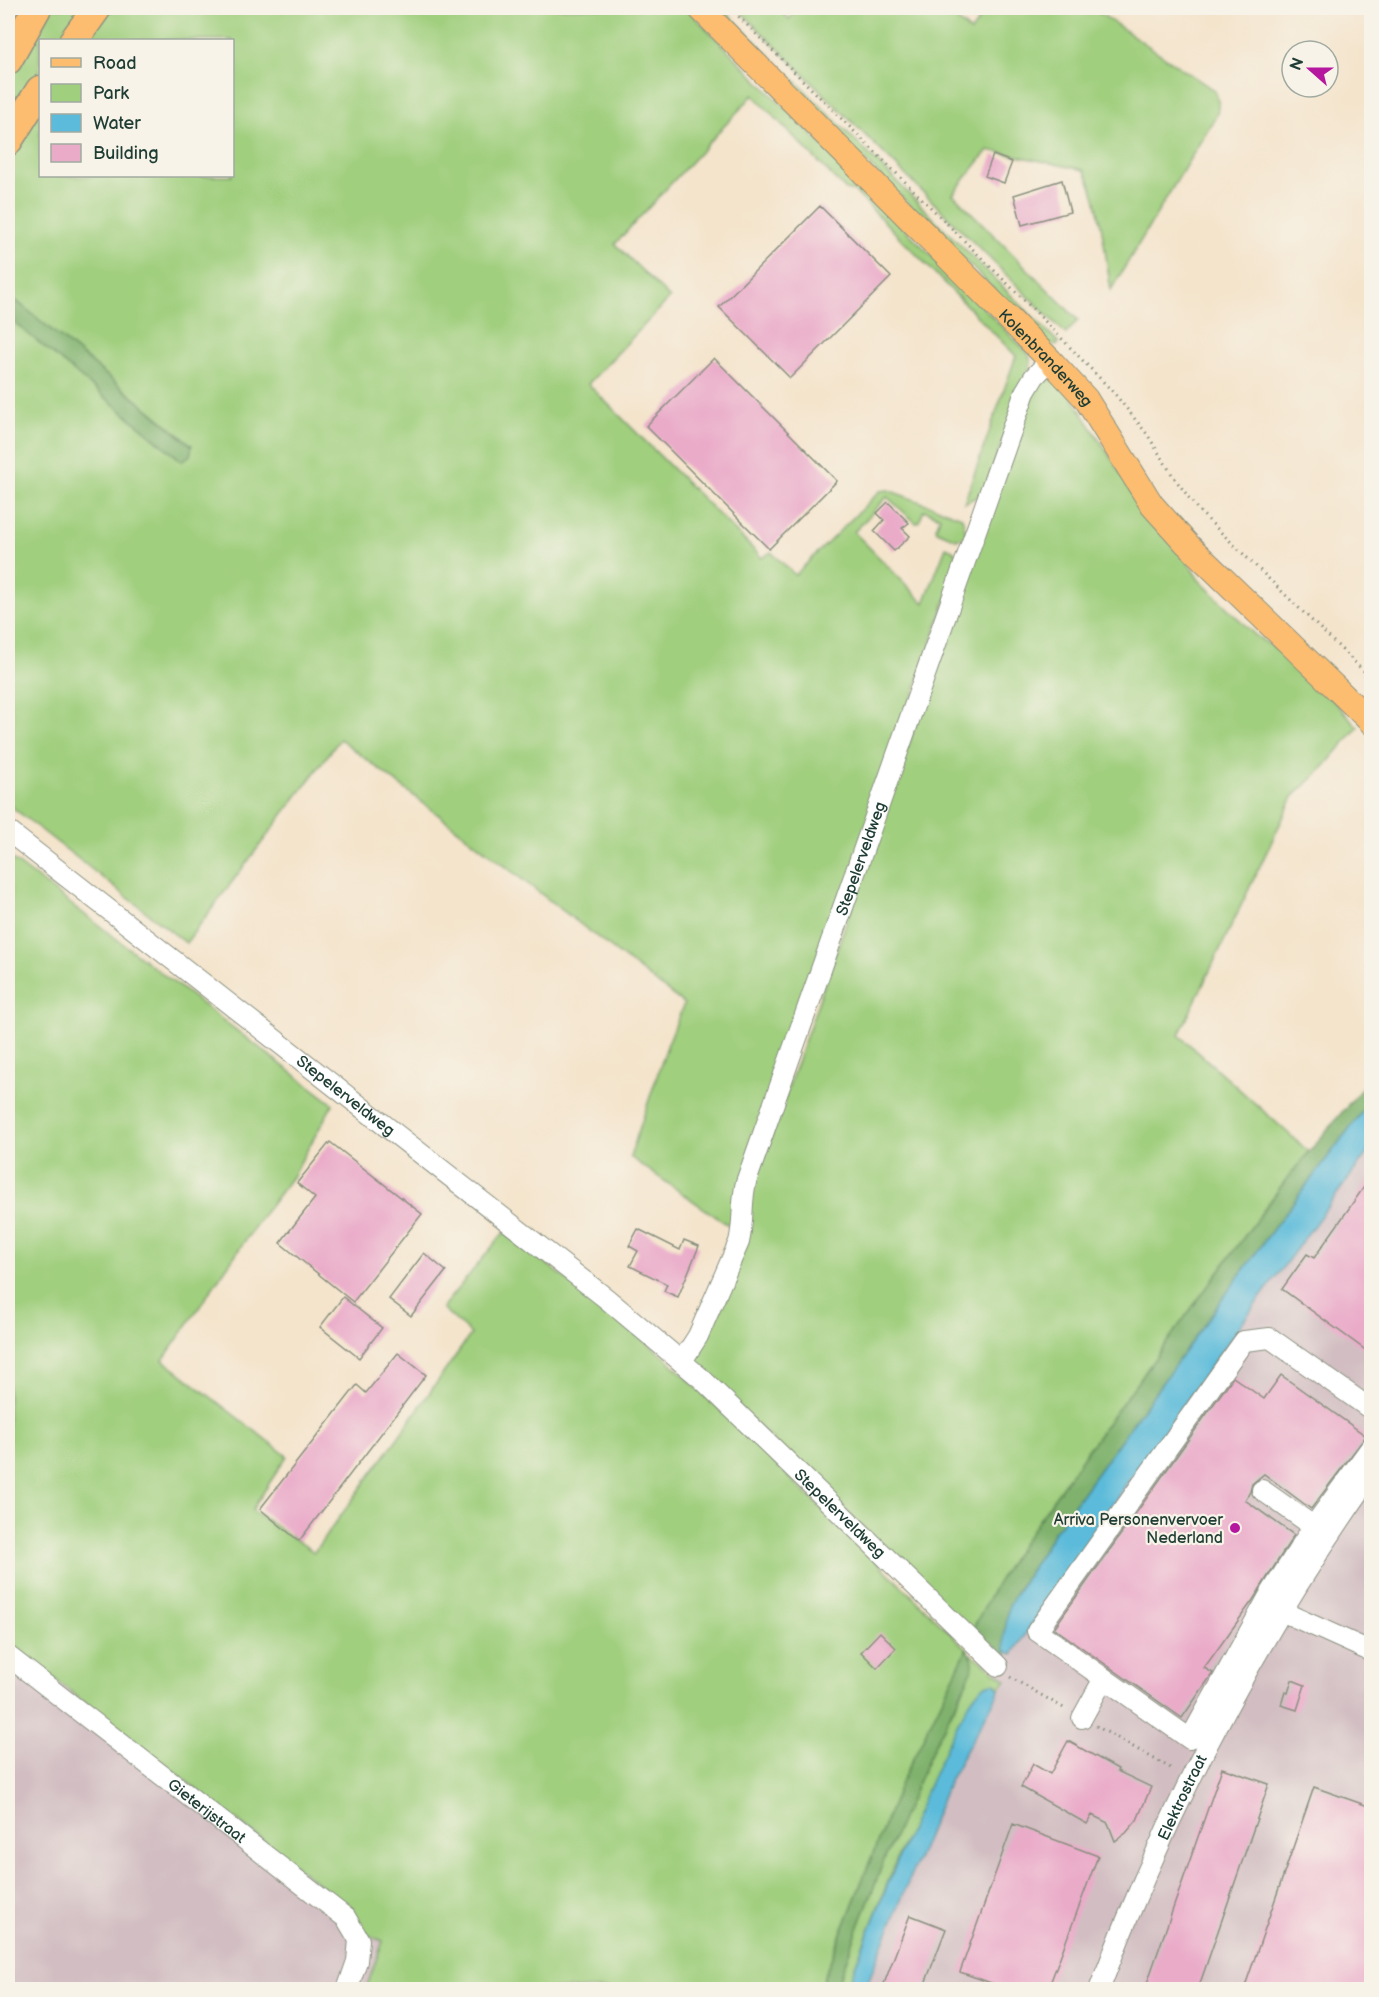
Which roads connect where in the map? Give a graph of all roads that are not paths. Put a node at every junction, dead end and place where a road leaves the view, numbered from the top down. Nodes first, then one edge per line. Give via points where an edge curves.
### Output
1 (38, 8) edge
2 (97, 8) edge
3 (700, 8) edge
4 (75, 39) edge
5 (8, 60) edge
6 (39, 92) edge
7 (8, 141) edge
8 (1050, 360) junction
9 (1371, 723) edge
10 (8, 831) edge
11 (682, 1361) junction
12 (1371, 1410) edge
13 (1371, 1446) edge
14 (1363, 1476) edge
15 (1262, 1490) dead end
16 (1321, 1531) junction
17 (1275, 1604) junction
18 (1371, 1652) edge
19 (8, 1656) edge
20 (1242, 1660) junction
21 (998, 1666) dead end
22 (1104, 1678) junction
23 (1082, 1718) dead end
24 (347, 1989) edge
25 (1099, 1989) edge

1 - 5 highway
2 - 4 highway
3 - 8 main road, Kolenbranderweg
6 - 7 highway
8 - 9 main road, Kolenbranderweg via 1086,399 1152,506
8 - 11 street, Stepelerveldweg via 1025,392 746,1182 739,1242 698,1336
10 - 11 street, Stepelerveldweg
11 - 21 street, Stepelerveldweg
12 - 22 street via 1270,1338 1244,1341 1037,1631
13 - 14 street, Elektrostraat
14 - 16 street, Elektrostraat
15 - 16 street
16 - 17 street, Elektrostraat
17 - 18 street
17 - 20 street, Elektrostraat
19 - 24 street, Gieterijstraat via 346,1918 359,1940 357,1961
20 - 22 street via 1190,1739
20 - 25 street, Elektrostraat via 1126,1917
22 - 23 street

